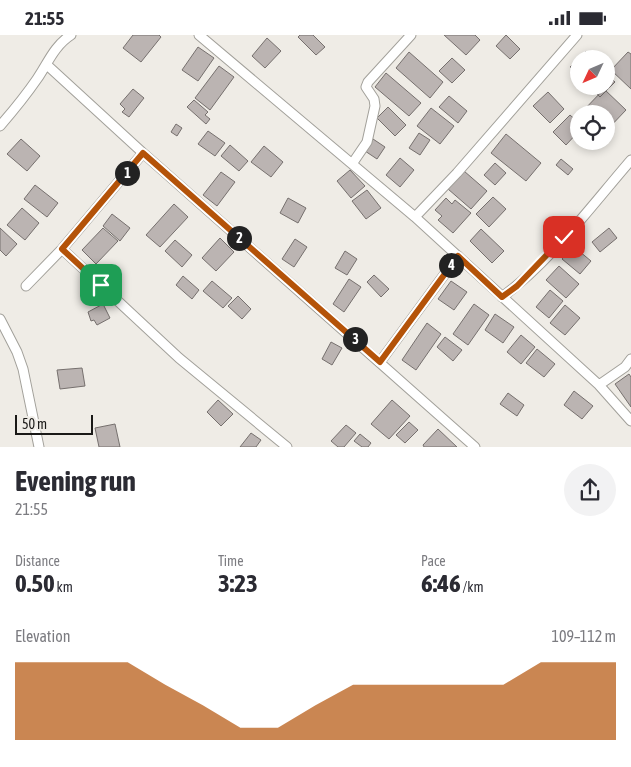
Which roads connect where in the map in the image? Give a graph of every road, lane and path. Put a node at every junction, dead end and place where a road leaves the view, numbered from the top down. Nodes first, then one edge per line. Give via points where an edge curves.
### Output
1 (70, 35) edge
2 (199, 35) edge
3 (411, 35) edge
4 (577, 35) edge
5 (47, 65) junction
6 (0, 126) edge
7 (143, 153) junction
8 (631, 160) edge
9 (352, 164) junction
10 (415, 217) junction
11 (62, 249) junction
12 (458, 256) junction
13 (26, 286) dead end
14 (502, 297) junction
15 (0, 319) edge
16 (631, 359) edge
17 (380, 362) junction
18 (599, 385) junction
19 (631, 421) edge
20 (38, 447) edge
21 (287, 447) edge
22 (475, 447) edge

1 - 5 street via 52,52
2 - 9 street
3 - 9 street via 368,82 366,87 375,103 372,121 367,142
4 - 10 street
5 - 6 street
5 - 7 street
7 - 11 street
7 - 17 street
8 - 14 street via 564,237 517,286
9 - 10 street
10 - 12 street
11 - 13 street
11 - 21 street via 179,359
12 - 14 street
12 - 17 street
14 - 18 street
15 - 20 street via 23,369
16 - 18 street
17 - 22 street
18 - 19 street

